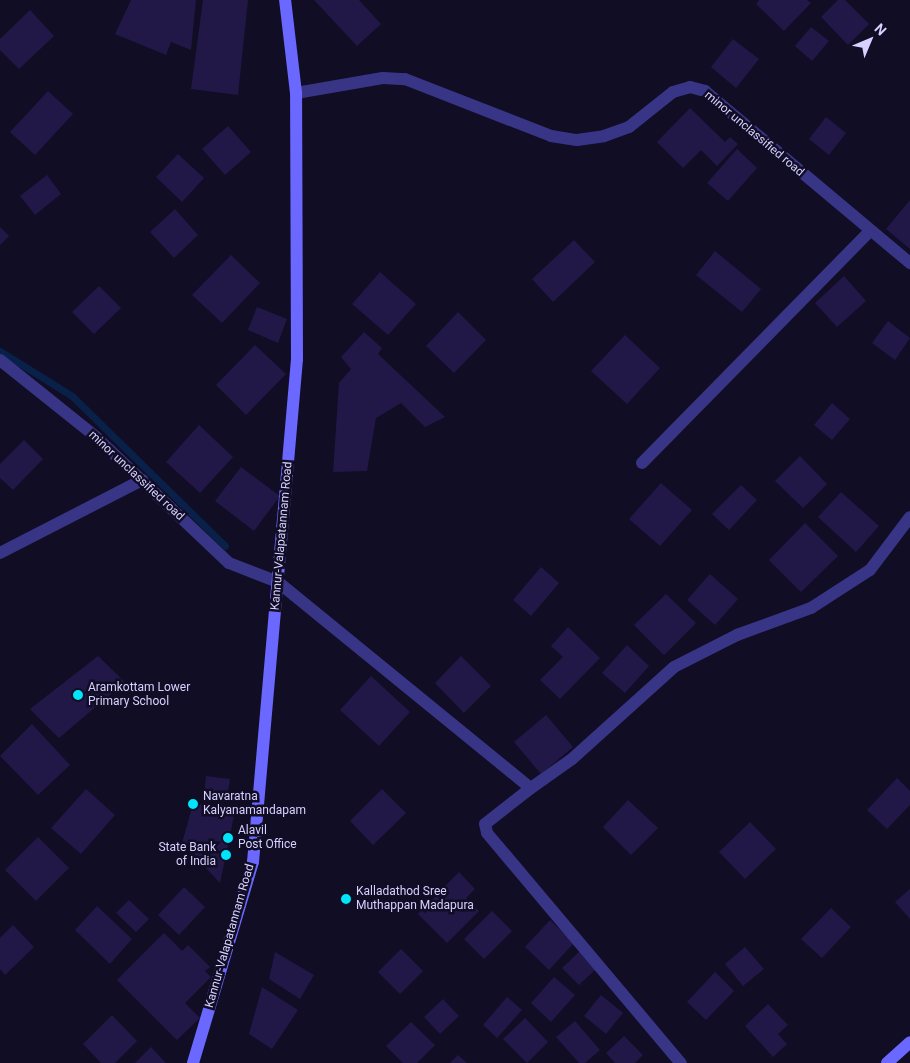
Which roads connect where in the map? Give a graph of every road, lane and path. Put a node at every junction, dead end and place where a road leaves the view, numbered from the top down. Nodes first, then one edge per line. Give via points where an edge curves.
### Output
1 (285, 0) edge
2 (296, 93) junction
3 (869, 232) junction
4 (910, 263) edge
5 (0, 360) edge
6 (642, 463) dead end
7 (142, 480) junction
8 (910, 517) edge
9 (0, 552) edge
10 (278, 582) junction
11 (531, 788) junction
12 (910, 1042) edge
13 (193, 1063) edge
14 (681, 1063) edge
15 (887, 1063) edge

1 - 2 main road, Kannur-Valapatannam Road
2 - 3 street, minor unclassified road via 383,78 406,79 551,136 577,140 604,136 629,127 673,92 690,87 705,91
2 - 10 main road, Kannur-Valapatannam Road via 297,359
3 - 4 street, minor unclassified road
3 - 6 street
5 - 7 street, minor unclassified road via 96,437
7 - 9 street
7 - 10 street, minor unclassified road via 229,563
8 - 11 street via 870,570 811,608 737,635 674,668 572,759
10 - 11 street, minor unclassified road
10 - 13 main road, Kannur-Valapatannam Road via 252,862
11 - 14 street via 485,824 487,833
12 - 15 main road

